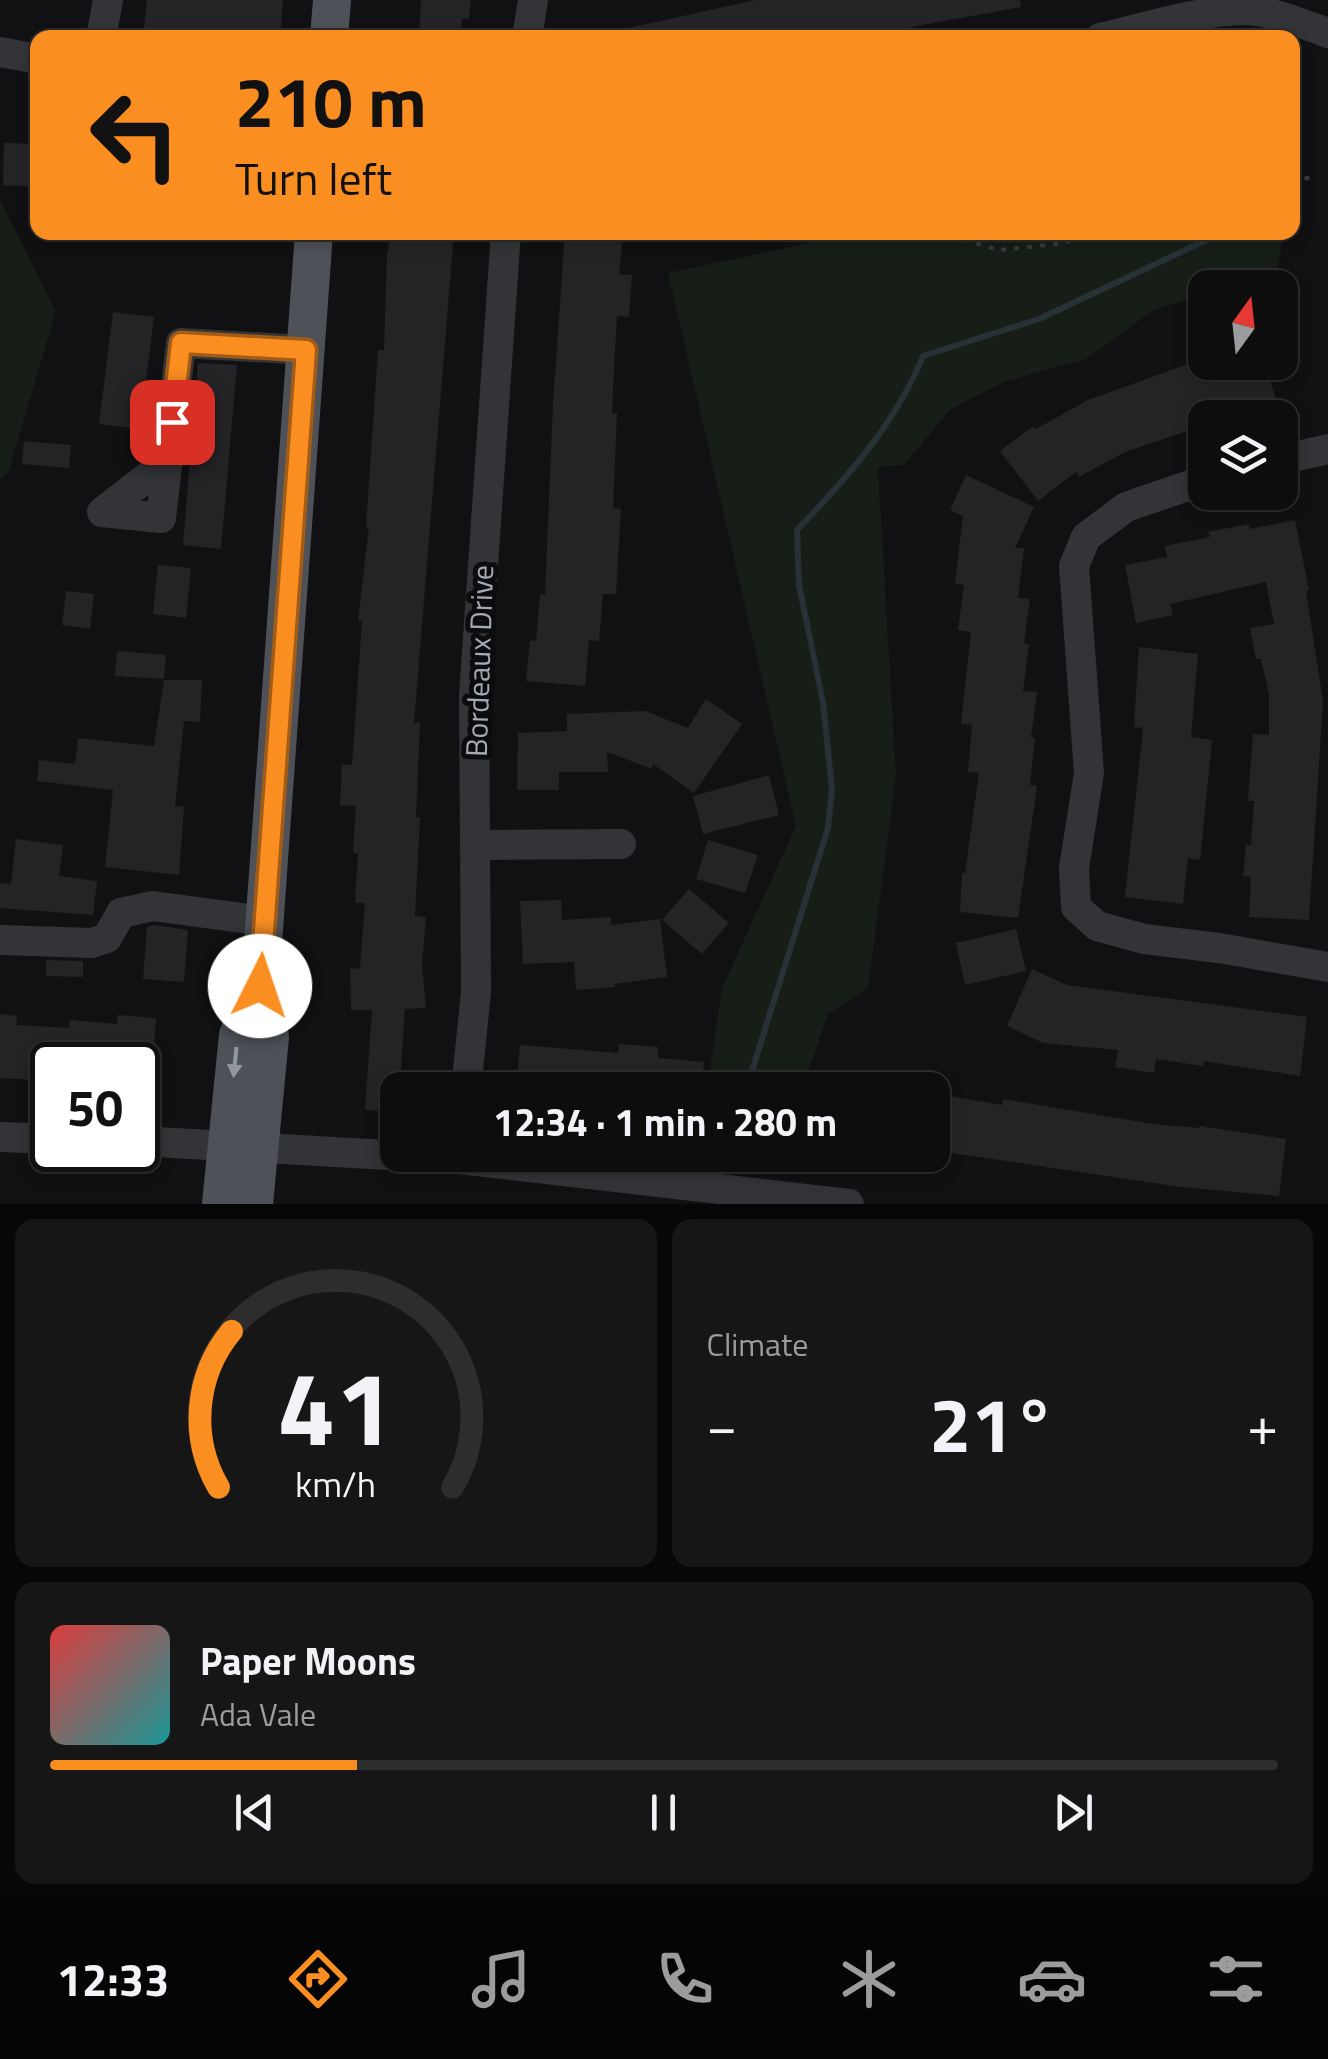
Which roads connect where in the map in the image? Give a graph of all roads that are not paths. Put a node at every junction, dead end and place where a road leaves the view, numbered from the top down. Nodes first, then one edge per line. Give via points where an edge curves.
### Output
1 (108, 0) edge
2 (332, 0) edge
3 (534, 0) edge
4 (102, 30) edge
5 (330, 30) edge
6 (529, 30) edge
7 (1137, 30) edge
8 (1328, 33) edge
9 (0, 52) edge
10 (30, 58) edge
11 (313, 240) edge
12 (505, 240) edge
13 (306, 350) junction
14 (1328, 449) edge
15 (1298, 456) edge
16 (168, 462) dead end
17 (1188, 486) edge
18 (477, 844) junction
19 (622, 844) dead end
20 (265, 921) junction
21 (0, 940) edge
22 (1328, 967) edge
23 (468, 1072) edge
24 (0, 1137) edge
25 (30, 1138) edge
26 (160, 1141) edge
27 (242, 1145) junction
28 (380, 1153) edge
29 (584, 1172) edge
30 (221, 1204) edge
31 (254, 1204) edge
32 (850, 1204) edge

1 - 4 street
2 - 5 main road
3 - 6 street
7 - 8 street via 1246,10
9 - 10 street
11 - 13 main road
12 - 18 street, Bordeaux Drive via 474,696
13 - 16 street via 181,343
13 - 20 main road
14 - 15 street
17 - 22 street via 1114,514 1086,537 1074,566 1089,772 1074,868 1076,907 1096,926 1144,940
18 - 19 street
18 - 23 street, Bordeaux Drive
20 - 21 street via 153,906 121,913 107,938 92,943
20 - 27 main road via 260,986 238,1035
24 - 25 street
26 - 27 street
27 - 28 street
27 - 30 main road
27 - 31 main road
29 - 32 street

